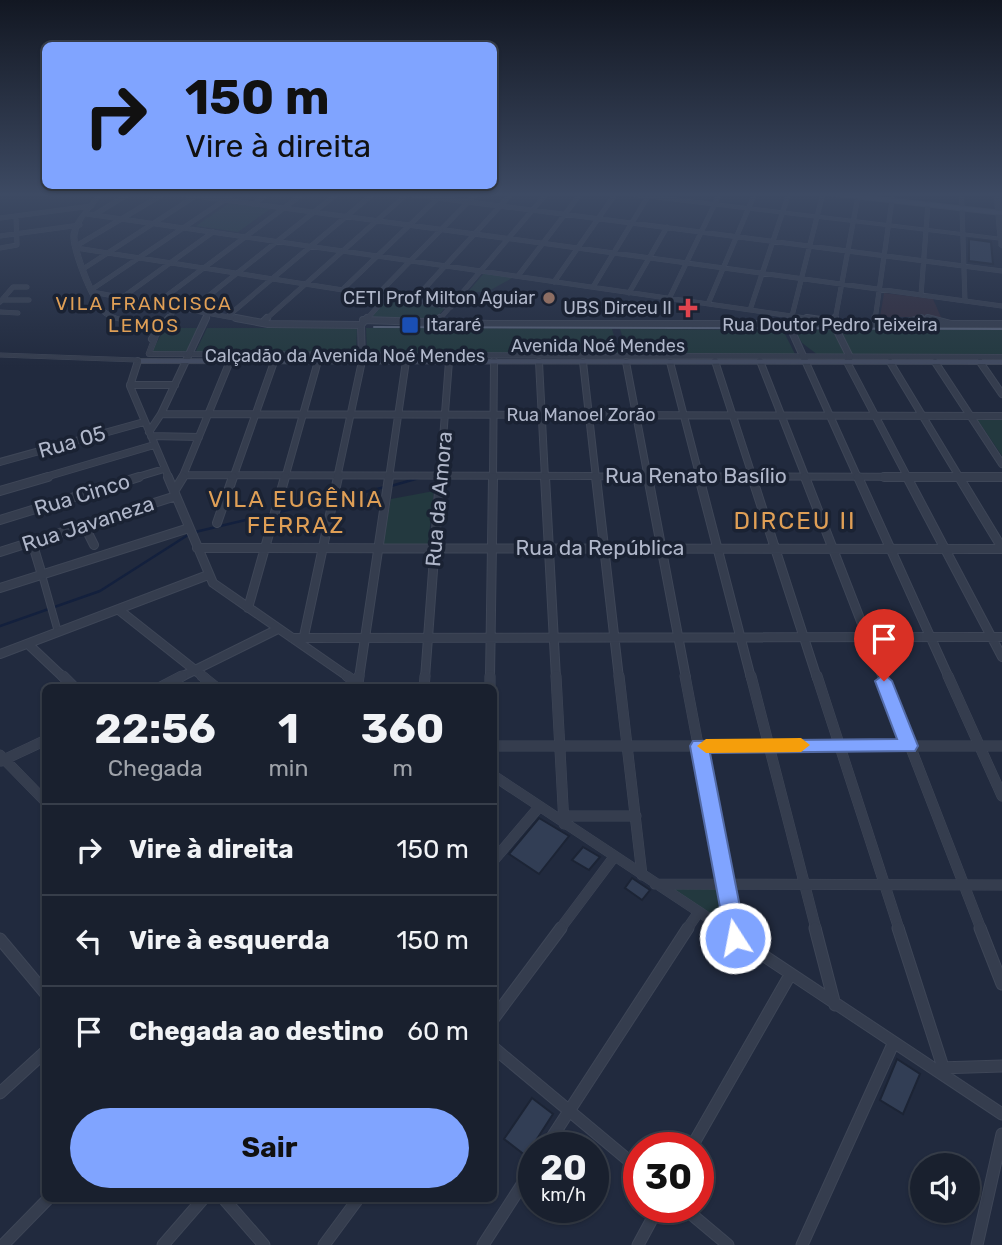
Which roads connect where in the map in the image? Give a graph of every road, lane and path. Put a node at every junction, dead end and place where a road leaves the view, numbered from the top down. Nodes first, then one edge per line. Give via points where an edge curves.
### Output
1 (77, 251) edge
2 (97, 251) edge
3 (110, 251) edge
4 (149, 251) edge
5 (187, 251) edge
6 (226, 251) edge
7 (265, 251) edge
8 (304, 251) edge
9 (343, 251) joint
10 (382, 251) edge
11 (420, 251) edge
12 (459, 251) edge
13 (498, 251) edge
14 (537, 251) edge
15 (575, 251) edge
16 (600, 251) edge
17 (653, 251) edge
18 (692, 251) edge
19 (731, 251) edge
20 (770, 251) edge
21 (809, 251) edge
22 (848, 251) joint
23 (885, 251) edge
24 (925, 251) edge
25 (963, 251) edge
26 (107, 253) junction
27 (614, 253) junction
28 (377, 256) junction
29 (885, 256) junction
30 (139, 258) junction
31 (649, 258) junction
32 (411, 261) junction
33 (924, 261) junction
34 (171, 263) junction
35 (687, 263) junction
36 (445, 266) junction
37 (963, 266) junction
38 (83, 268) junction
39 (204, 268) junction
40 (724, 268) junction
41 (481, 271) junction
42 (1002, 271) edge
43 (237, 273) junction
44 (763, 273) junction
45 (518, 276) junction
46 (272, 279) junction
47 (801, 279) junction
48 (554, 282) junction
49 (306, 284) junction
50 (841, 284) junction
51 (27, 287) dead end
52 (593, 287) junction
53 (342, 290) junction
54 (881, 290) junction
55 (92, 291) junction
56 (629, 293) junction
57 (922, 295) junction
58 (376, 296) junction
59 (123, 297) junction
60 (386, 297) junction
61 (669, 299) junction
62 (29, 300) dead end
63 (1, 301) edge
64 (413, 301) junction
65 (965, 301) junction
66 (157, 303) junction
67 (708, 304) junction
68 (1002, 306) edge
69 (176, 307) junction
70 (192, 309) junction
71 (449, 309) junction
72 (751, 310) junction
73 (0, 312) edge
74 (209, 312) junction
75 (18, 313) dead end
76 (228, 316) junction
77 (792, 316) junction
78 (438, 321) junction
79 (453, 321) junction
80 (263, 322) junction
81 (362, 323) junction
82 (834, 324) junction
83 (1002, 324) edge
84 (789, 325) junction
85 (874, 326) junction
86 (154, 338) junction
87 (0, 355) edge
88 (1002, 357) edge
89 (143, 358) junction
90 (362, 358) junction
91 (805, 359) junction
92 (849, 359) junction
93 (189, 360) junction
94 (230, 361) junction
95 (318, 361) junction
96 (406, 361) junction
97 (449, 361) junction
98 (494, 361) junction
99 (715, 361) junction
100 (274, 362) junction
101 (538, 362) junction
102 (583, 362) junction
103 (626, 362) junction
104 (670, 362) junction
105 (760, 362) junction
106 (890, 362) junction
107 (935, 362) junction
108 (980, 362) junction
109 (1002, 362) edge
110 (130, 385) junction
111 (175, 385) junction
112 (1002, 394) edge
113 (161, 414) junction
114 (208, 414) junction
115 (256, 414) junction
116 (304, 414) junction
117 (351, 414) junction
118 (398, 414) junction
119 (494, 414) junction
120 (446, 415) junction
121 (542, 415) junction
122 (589, 415) junction
123 (637, 415) junction
124 (685, 415) junction
125 (732, 415) junction
126 (780, 415) junction
127 (828, 415) junction
128 (876, 415) junction
129 (922, 415) junction
130 (970, 416) junction
131 (1002, 416) edge
132 (144, 422) junction
133 (150, 434) junction
134 (199, 437) junction
135 (154, 445) junction
136 (0, 462) edge
137 (1002, 464) edge
138 (164, 470) junction
139 (184, 475) junction
140 (233, 475) junction
141 (286, 475) junction
142 (338, 475) junction
143 (389, 476) junction
144 (441, 476) junction
145 (492, 476) junction
146 (545, 476) junction
147 (597, 476) junction
148 (648, 476) junction
149 (700, 476) junction
150 (752, 476) junction
151 (804, 476) junction
152 (856, 476) junction
153 (908, 477) junction
154 (958, 477) junction
155 (1002, 477) edge
156 (0, 491) edge
157 (175, 493) junction
158 (0, 520) edge
159 (217, 523) dead end
160 (84, 525) junction
161 (191, 531) junction
162 (32, 542) junction
163 (94, 545) dead end
164 (197, 548) junction
165 (265, 548) junction
166 (322, 548) junction
167 (379, 548) junction
168 (435, 548) junction
169 (492, 548) junction
170 (548, 548) junction
171 (662, 548) junction
172 (605, 549) junction
173 (719, 549) junction
174 (775, 549) junction
175 (832, 549) junction
176 (888, 549) junction
177 (945, 549) junction
178 (1002, 549) edge
179 (0, 552) edge
180 (42, 575) junction
181 (208, 575) junction
182 (0, 588) edge
183 (248, 608) junction
184 (119, 610) junction
185 (278, 629) junction
186 (58, 632) junction
187 (303, 636) junction
188 (366, 636) junction
189 (428, 636) junction
190 (490, 636) junction
191 (553, 636) junction
192 (616, 637) junction
193 (679, 637) junction
194 (740, 637) junction
195 (803, 637) junction
196 (867, 637) junction
197 (931, 637) junction
198 (992, 637) junction
199 (1002, 637) edge
200 (292, 638) junction
201 (28, 644) junction
202 (0, 654) edge
203 (1002, 657) edge
204 (196, 671) junction
205 (71, 684) edge
206 (168, 684) edge
207 (212, 684) edge
208 (358, 684) edge
209 (361, 684) edge
210 (424, 684) edge
211 (490, 684) edge
212 (42, 742) edge
213 (768, 745) junction
214 (838, 745) junction
215 (497, 746) edge
216 (559, 746) junction
217 (629, 746) junction
218 (699, 746) junction
219 (909, 746) junction
220 (978, 746) junction
221 (1002, 746) edge
222 (1, 759) edge
223 (497, 778) edge
224 (1002, 796) edge
225 (42, 798) edge
226 (539, 807) junction
227 (636, 816) junction
228 (564, 820) junction
229 (497, 856) edge
230 (614, 858) junction
231 (642, 875) junction
232 (655, 884) junction
233 (724, 884) junction
234 (882, 884) junction
235 (804, 885) junction
236 (963, 885) junction
237 (1002, 885) edge
238 (698, 913) junction
239 (735, 938) junction
240 (0, 939) edge
241 (790, 975) junction
242 (1002, 984) edge
243 (42, 989) edge
244 (835, 1005) junction
245 (497, 1013) edge
246 (893, 1044) junction
247 (497, 1051) edge
248 (42, 1055) edge
249 (1002, 1066) edge
250 (938, 1068) junction
251 (0, 1093) edge
252 (569, 1111) junction
253 (1002, 1114) edge
254 (555, 1132) edge
255 (700, 1132) edge
256 (1002, 1134) edge
257 (623, 1157) edge
258 (518, 1191) edge
259 (45, 1202) edge
260 (200, 1202) edge
261 (227, 1202) edge
262 (356, 1202) edge
263 (650, 1223) edge
264 (702, 1223) edge
265 (3, 1245) edge
266 (163, 1245) edge
267 (264, 1245) edge
268 (324, 1245) edge
269 (483, 1245) edge
270 (638, 1245) edge
271 (728, 1245) edge
272 (802, 1245) edge
273 (977, 1245) edge

1 - 38 street
2 - 26 street
3 - 26 street
4 - 30 street
5 - 34 street
6 - 39 street
7 - 43 street
8 - 46 street
9 - 28 street
9 - 49 street
10 - 28 street
11 - 32 street
12 - 36 street
13 - 41 street
14 - 45 street
15 - 48 street
16 - 27 street
17 - 31 street
18 - 35 street
19 - 40 street
20 - 44 street
21 - 47 street
22 - 29 street
22 - 50 street
23 - 29 street
24 - 33 street
25 - 37 street
26 - 30 street
26 - 38 street
27 - 31 street
27 - 52 street
28 - 32 street
28 - 53 street
29 - 33 street
29 - 54 street
30 - 34 street
30 - 55 street
31 - 35 street
31 - 56 street
32 - 36 street
32 - 58 street
33 - 37 street
33 - 57 street
34 - 39 street
34 - 59 street
35 - 40 street
35 - 61 street
36 - 41 street
36 - 64 street
37 - 42 street
37 - 65 street
38 - 55 street
39 - 43 street
39 - 66 street
40 - 44 street
40 - 67 street
41 - 45 street
41 - 71 street
43 - 46 street
43 - 70 street
44 - 47 street
44 - 72 street
45 - 48 street
46 - 49 street
46 - 76 street
47 - 50 street
47 - 77 street
48 - 52 street
49 - 53 street
49 - 80 street
50 - 54 street
50 - 82 street
51 - 63 street via 13,287
52 - 56 street
53 - 58 street
54 - 57 street
54 - 85 street
55 - 59 street, Rua Doutor Pedro Teixeira
55 - 86 street via 103,312 144,324
56 - 61 street
57 - 65 street
58 - 60 street
59 - 66 street, Rua Doutor Pedro Teixeira
60 - 64 street
60 - 81 street
61 - 67 street
62 - 63 street
64 - 71 street
65 - 68 street
66 - 69 street, Rua Doutor Pedro Teixeira
67 - 72 street
69 - 70 street, Rua Doutor Pedro Teixeira
69 - 86 street
70 - 74 street, Rua Doutor Pedro Teixeira
71 - 78 street
71 - 79 street
72 - 77 street
73 - 75 street
74 - 76 street, Rua Doutor Pedro Teixeira
74 - 93 street
76 - 80 street, Rua Doutor Pedro Teixeira
77 - 82 street
78 - 79 street, Rua Doutor Pedro Teixeira
78 - 81 street, Rua Doutor Pedro Teixeira
79 - 84 street, Rua Doutor Pedro Teixeira
80 - 81 street, Rua Doutor Pedro Teixeira
81 - 90 street
82 - 84 street, Rua Doutor Pedro Teixeira
82 - 85 street, Rua Doutor Pedro Teixeira
82 - 92 street
83 - 85 street, Rua Doutor Pedro Teixeira
84 - 91 street
86 - 89 street
87 - 89 street, Avenida Noé Mendes
88 - 92 street
89 - 93 main road, Avenida Noé Mendes
89 - 110 street
90 - 91 street, Calçadão da Avenida Noé Mendes
90 - 93 street, Calçadão da Avenida Noé Mendes
90 - 95 main road, Avenida Noé Mendes
90 - 96 main road, Avenida Noé Mendes
90 - 117 street
91 - 92 main road, Avenida Noé Mendes
91 - 105 main road, Avenida Noé Mendes
91 - 127 street
92 - 106 main road, Avenida Noé Mendes
92 - 128 street
93 - 94 main road, Avenida Noé Mendes
93 - 111 street
94 - 100 main road, Avenida Noé Mendes
94 - 114 street
95 - 100 main road, Avenida Noé Mendes
95 - 116 street
96 - 97 main road, Avenida Noé Mendes
96 - 118 street
97 - 98 main road, Avenida Noé Mendes
97 - 120 street, Rua da Amora
98 - 101 main road, Avenida Noé Mendes
98 - 119 street
99 - 104 main road, Avenida Noé Mendes
99 - 105 main road, Avenida Noé Mendes
99 - 125 street
100 - 115 street
101 - 102 main road, Avenida Noé Mendes
101 - 121 street
102 - 103 main road, Avenida Noé Mendes
102 - 122 street
103 - 104 main road, Avenida Noé Mendes
103 - 123 street
104 - 124 street
105 - 126 street
106 - 107 main road, Avenida Noé Mendes
106 - 129 street
107 - 108 main road, Avenida Noé Mendes
107 - 130 street
108 - 109 main road, Avenida Noé Mendes
108 - 112 street
110 - 111 street
110 - 132 street
111 - 113 street
113 - 114 street, Rua Manoel Zorão
113 - 133 street
114 - 115 street, Rua Manoel Zorão
114 - 134 street
115 - 116 street, Rua Manoel Zorão
115 - 140 street
116 - 117 street, Rua Manoel Zorão
116 - 141 street
117 - 118 street, Rua Manoel Zorão
117 - 142 street
118 - 120 street, Rua Manoel Zorão
118 - 143 street
119 - 120 street, Rua Manoel Zorão
119 - 121 street, Rua Manoel Zorão
119 - 145 street
120 - 144 street, Rua da Amora
121 - 122 street, Rua Manoel Zorão
121 - 146 street
122 - 123 street, Rua Manoel Zorão
122 - 147 street
123 - 124 street, Rua Manoel Zorão
123 - 148 street
124 - 125 street, Rua Manoel Zorão
124 - 149 street
125 - 126 street, Rua Manoel Zorão
125 - 150 street
126 - 127 street, Rua Manoel Zorão
126 - 151 street
127 - 128 street, Rua Manoel Zorão
127 - 152 street
128 - 129 street, Rua Manoel Zorão
128 - 153 street
129 - 130 street, Rua Manoel Zorão
129 - 154 street
130 - 131 street, Rua Manoel Zorão
130 - 137 street
132 - 133 street
132 - 136 street, Rua 05
133 - 134 street
133 - 135 street
134 - 139 street
135 - 138 street
135 - 156 street
138 - 157 street
138 - 158 street, Rua Cinco
139 - 140 street, Rua Renato Basílio
139 - 157 street
140 - 141 street, Rua Renato Basílio
140 - 159 street
141 - 142 street, Rua Renato Basílio
141 - 165 street
142 - 143 street, Rua Renato Basílio
142 - 166 street
143 - 144 street, Rua Renato Basílio
143 - 167 street
144 - 145 street, Rua Renato Basílio
144 - 168 street, Rua da Amora
145 - 146 street, Rua Renato Basílio
145 - 169 street
146 - 147 street, Rua Renato Basílio
146 - 170 street
147 - 148 street, Rua Renato Basílio
147 - 172 street
148 - 149 street, Rua Renato Basílio
148 - 171 street
149 - 150 street, Rua Renato Basílio
149 - 173 street
150 - 151 street, Rua Renato Basílio
150 - 174 street
151 - 152 street, Rua Renato Basílio
151 - 175 street
152 - 153 street, Rua Renato Basílio
152 - 176 street
153 - 154 street, Rua Renato Basílio
153 - 177 street
154 - 155 street, Rua Renato Basílio
154 - 178 street
157 - 160 street, Rua Javaneza
157 - 161 street
160 - 162 street, Rua Javaneza
160 - 163 street
161 - 164 street
161 - 180 street
162 - 179 street, Rua Javaneza
162 - 180 street
164 - 165 street, Rua da República
164 - 181 street
165 - 166 street, Rua da República
165 - 183 street
166 - 167 street, Rua da República
166 - 187 street
167 - 168 street, Rua da República
167 - 188 street
168 - 169 street, Rua da República
168 - 189 street, Rua da Amora
169 - 170 street, Rua da República
169 - 190 street
170 - 172 street, Rua da República
170 - 191 street
171 - 172 street, Rua da República
171 - 173 street, Rua da República
171 - 193 street
172 - 192 street
173 - 174 street, Rua da República
173 - 194 street
174 - 175 street, Rua da República
174 - 195 street
175 - 176 street, Rua da República
175 - 196 street
176 - 177 street, Rua da República
176 - 197 street
177 - 178 street, Rua da República
177 - 198 street
180 - 182 street
180 - 186 street
181 - 183 street via 218,588
181 - 184 street
183 - 185 street
184 - 186 street
184 - 204 street
185 - 200 street
185 - 204 street
186 - 201 street
187 - 188 street
187 - 200 street
188 - 189 street
188 - 209 street
189 - 190 street
189 - 210 street, Rua da Amora
190 - 191 street
190 - 211 street
191 - 192 street
191 - 216 street
192 - 193 street
192 - 217 street
193 - 194 street
193 - 218 street
194 - 195 street
194 - 213 street
195 - 196 street
195 - 214 street
196 - 197 street
196 - 219 street
197 - 198 street
197 - 220 street
198 - 199 street
198 - 203 street
200 - 208 street
201 - 202 street
201 - 205 street
204 - 206 street
204 - 207 street
212 - 222 street
213 - 214 street
213 - 218 street
213 - 235 street
214 - 219 street
214 - 234 street
215 - 216 street
216 - 217 street
216 - 228 street
217 - 218 street
217 - 227 street
218 - 233 street
219 - 220 street
219 - 236 street
220 - 221 street
220 - 224 street
222 - 225 street
223 - 226 street
226 - 228 street
226 - 229 street
227 - 228 street
227 - 231 street
228 - 230 street
230 - 231 street
230 - 245 street
231 - 232 street
232 - 233 street
232 - 238 street
233 - 235 street
233 - 239 street
234 - 235 street
234 - 236 street
234 - 250 street
235 - 244 street
236 - 237 street
236 - 242 street
238 - 239 street
238 - 252 street
239 - 241 street
240 - 243 street
241 - 244 street
241 - 255 street
244 - 246 street
246 - 250 street
246 - 272 street
247 - 252 street
248 - 251 street
249 - 250 street
250 - 253 street
252 - 254 street
252 - 257 street
256 - 273 street
258 - 269 street
259 - 265 street
260 - 266 street
261 - 267 street
262 - 268 street
263 - 270 street
264 - 271 street

